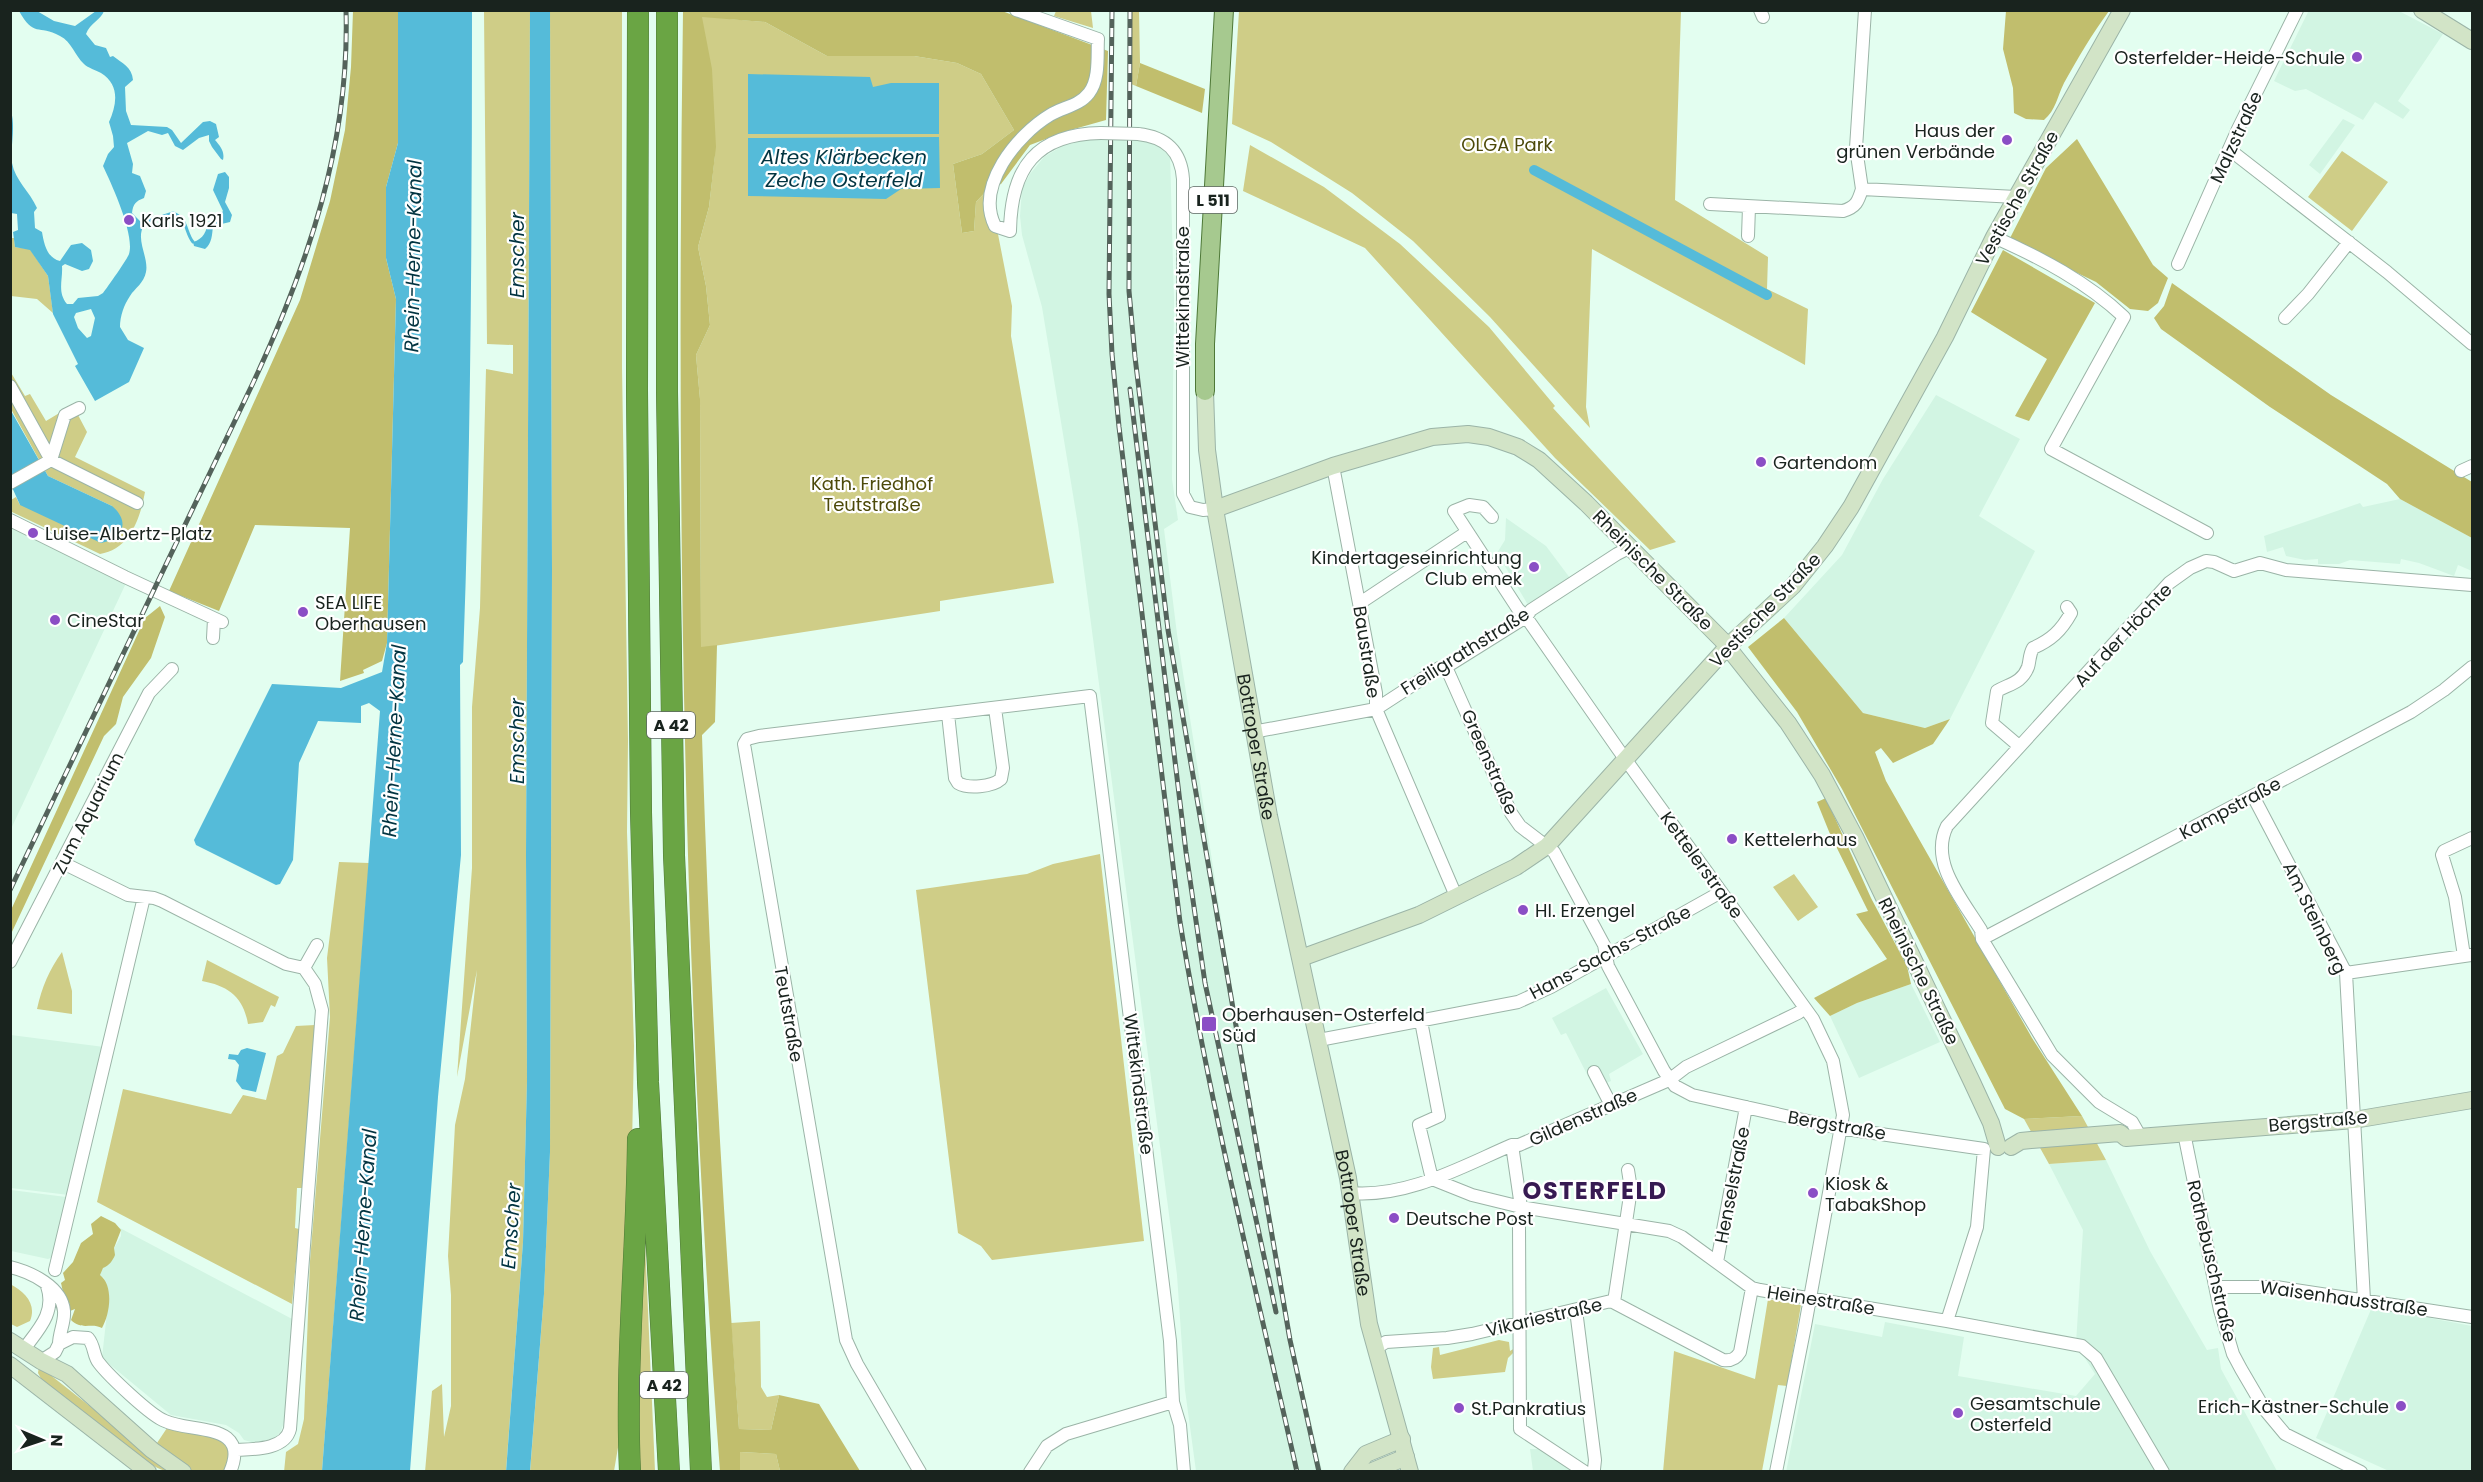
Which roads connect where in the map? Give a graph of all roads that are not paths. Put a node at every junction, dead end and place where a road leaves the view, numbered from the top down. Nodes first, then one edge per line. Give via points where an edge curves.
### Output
1 (638, 10) edge
2 (667, 10) edge
3 (1017, 10) edge
4 (1224, 10) edge
5 (1865, 10) edge
6 (2122, 10) edge
7 (2297, 10) edge
8 (2422, 10) edge
9 (2472, 41) edge
10 (2230, 150) junction
11 (1862, 189) junction
12 (2016, 197) junction
13 (1710, 204) dead end
14 (1749, 207) junction
15 (1748, 236) dead end
16 (1994, 237) junction
17 (2349, 242) junction
18 (2178, 264) dead end
19 (2284, 318) dead end
20 (2472, 345) edge
21 (10, 386) edge
22 (1204, 390) joint
23 (79, 408) dead end
24 (46, 462) junction
25 (1333, 466) junction
26 (10, 483) edge
27 (137, 503) dead end
28 (1215, 509) junction
29 (1492, 518) dead end
30 (10, 520) edge
31 (1467, 532) junction
32 (2207, 533) dead end
33 (1631, 547) junction
34 (2472, 585) edge
35 (1359, 603) junction
36 (2067, 607) dead end
37 (1526, 617) junction
38 (213, 638) dead end
39 (1728, 646) junction
40 (1446, 667) junction
41 (2472, 667) edge
42 (172, 669) dead end
43 (1090, 696) joint
44 (995, 708) junction
45 (1376, 709) junction
46 (948, 714) junction
47 (1253, 732) junction
48 (2019, 746) junction
49 (1625, 758) junction
50 (2253, 796) junction
51 (2472, 838) edge
52 (1547, 846) junction
53 (63, 863) junction
54 (1721, 892) junction
55 (1456, 896) junction
56 (144, 897) junction
57 (1982, 939) junction
58 (318, 945) dead end
59 (2468, 955) edge
60 (1606, 956) junction
61 (1301, 958) junction
62 (10, 962) edge
63 (304, 968) junction
64 (2346, 973) junction
65 (1805, 1008) junction
66 (1421, 1021) junction
67 (1319, 1040) junction
68 (1594, 1072) dead end
69 (1670, 1080) junction
70 (648, 1082) junction
71 (2472, 1100) edge
72 (1611, 1105) junction
73 (1746, 1107) junction
74 (2354, 1120) junction
75 (1839, 1128) junction
76 (2184, 1133) junction
77 (2133, 1137) junction
78 (1512, 1145) junction
79 (1998, 1148) junction
80 (1628, 1170) dead end
81 (1432, 1179) junction
82 (1350, 1193) junction
83 (1521, 1207) junction
84 (1626, 1224) junction
85 (1716, 1262) junction
86 (10, 1267) edge
87 (55, 1270) dead end
88 (46, 1285) junction
89 (2216, 1287) junction
90 (1752, 1288) junction
91 (1810, 1298) junction
92 (2364, 1300) junction
93 (1614, 1302) junction
94 (1576, 1310) junction
95 (2472, 1317) edge
96 (1947, 1321) junction
97 (1520, 1322) junction
98 (17, 1345) edge
99 (1376, 1348) junction
100 (52, 1352) junction
101 (16, 1368) edge
102 (1173, 1402) junction
103 (628, 1432) junction
104 (1402, 1439) junction
105 (235, 1450) junction
106 (1408, 1464) edge
107 (1584, 1471) edge
108 (148, 1472) edge
109 (183, 1472) edge
110 (230, 1472) edge
111 (620, 1472) edge
112 (630, 1472) edge
113 (669, 1472) edge
114 (701, 1472) edge
115 (920, 1472) edge
116 (1030, 1472) edge
117 (1184, 1472) edge
118 (1352, 1472) edge
119 (1370, 1472) edge
120 (1592, 1472) edge
121 (1776, 1472) edge
122 (2163, 1472) edge
123 (2361, 1472) edge

1 - 70 highway, A 42 via 637,390
2 - 114 highway, A 42 via 667,392 674,855
3 - 28 street, Wittekindstraße, bridge via 1098,39 1095,80 1091,91 1078,102 1048,116 1014,148 992,185 993,223 998,229 1010,231 1015,186 1032,159 1059,139 1101,133 1149,135 1167,142 1177,153 1183,179 1183,494 1190,507
4 - 22 main road, Bottroper Straße / L 511
5 - 11 street via 1857,148
6 - 12 street, Vestische Straße
7 - 10 street, Malzstraße
8 - 9 street
10 - 17 street
10 - 18 street, Malzstraße
11 - 12 street
11 - 14 street via 1853,208 1843,211
12 - 16 street, Vestische Straße
13 - 14 street
14 - 15 street
16 - 32 street via 2074,278 2101,295 2124,317 2052,449
16 - 39 street, Vestische Straße via 1945,336 1840,524 1793,586
17 - 19 street
17 - 20 street
21 - 24 street
22 - 28 street, Bottroper Straße / L 511
23 - 24 street via 65,415
24 - 26 street
24 - 27 street
25 - 28 street, Rheinische Straße
25 - 33 street, Rheinische Straße via 1432,437 1468,434 1496,438 1539,460
25 - 35 street, Baustraße
28 - 47 street, Bottroper Straße / L 511
29 - 31 street, Kettelerstraße via 1483,507 1469,505 1454,511
30 - 38 street via 218,620
31 - 35 street
31 - 37 street, Kettelerstraße
33 - 37 street, Freiligrathstraße via 1531,610
33 - 39 street, Rheinische Straße
34 - 48 street, Auf der Höchte via 2286,570 2260,563 2234,571 2205,561 2169,583
35 - 45 street, Baustraße
36 - 48 street via 2071,613 2062,629 2033,648 2021,679 1994,696 1992,723
37 - 40 street, Freiligrathstraße
37 - 49 street, Kettelerstraße
39 - 49 street, Vestische Straße
39 - 79 street, Rheinische Straße via 1788,723 1832,793 1972,1082
40 - 45 street, Freiligrathstraße
40 - 52 street, Greenstraße via 1511,813 1520,826
41 - 50 street, Kampstraße via 2411,712
42 - 53 street, Zum Aquarium via 149,693
43 - 44 street, Teutstraße
43 - 102 street, Wittekindstraße via 1170,1341
44 - 46 street, Teutstraße
44 - 46 street via 1003,768 1001,779 995,784 967,787 958,783
45 - 47 street, Freiligrathstraße
45 - 55 street, Baustraße
46 - 115 street, Teutstraße via 759,736 747,739 744,748 846,1340
47 - 61 street, Bottroper Straße / L 511
48 - 57 street, Auf der Höchte via 1942,835 1945,869 1981,930
49 - 52 street, Vestische Straße
49 - 54 street, Kettelerstraße
50 - 57 street, Kampstraße
50 - 64 street, Am Steinberg
51 - 59 street via 2442,855
52 - 55 street, Vestische Straße via 1516,867
52 - 60 street, Greenstraße via 1554,852 1604,945
53 - 56 street via 128,895
53 - 62 street, Zum Aquarium
54 - 60 street, Hans-Sachs-Straße
54 - 65 street, Kettelerstraße
55 - 61 street, Vestische Straße via 1407,920
56 - 63 street via 162,901 286,964
56 - 87 street
57 - 77 street, Auf der Höchte via 2052,1055 2098,1102 2132,1122
58 - 63 street
59 - 64 street
60 - 66 street, Hans-Sachs-Straße via 1511,1004
60 - 69 street, Greenstraße
61 - 67 street, Bottroper Straße / L 511
63 - 105 street via 321,1001 289,1433 285,1441 276,1445
64 - 74 street, Am Steinberg
65 - 69 street, Gildenstraße via 1686,1067
65 - 75 street, Kettelerstraße via 1833,1061 1843,1115
66 - 67 street, Hans-Sachs-Straße
66 - 81 street via 1439,1116 1419,1125
67 - 82 street, Bottroper Straße / L 511
68 - 72 street
69 - 72 street, Gildenstraße
69 - 73 street, Bergstraße via 1692,1095
70 - 103 highway via 639,1112
70 - 113 highway, A 42
71 - 74 street, Bergstraße
72 - 78 street, Gildenstraße
73 - 75 street, Bergstraße
73 - 85 street, Henselstraße
74 - 76 street, Bergstraße
74 - 92 street, Am Steinberg
75 - 79 street, Bergstraße
75 - 91 street, Kettelerstraße
76 - 77 street, Bergstraße
76 - 89 street, Rothebuschstraße
77 - 79 street, Bergstraße via 2120,1133 2042,1139
78 - 81 street, Gildenstraße
78 - 83 street
79 - 96 street
80 - 84 street via 1631,1189
81 - 82 street, Gildenstraße via 1377,1192
81 - 83 street, Heinestraße via 1472,1195
82 - 99 street, Bottroper Straße / L 511
83 - 84 street, Heinestraße
83 - 97 street
84 - 85 street, Heinestraße via 1674,1233
84 - 93 street
85 - 90 street, Heinestraße
86 - 88 street via 29,1273
88 - 98 street via 50,1297 47,1316
88 - 100 street via 63,1307
89 - 92 street, Waisenhausstraße via 2276,1287
89 - 123 street, Rothebuschstraße via 2233,1354 2273,1422 2291,1437
90 - 91 street, Heinestraße
90 - 93 street, Vikariestraße via 1740,1352 1729,1360
91 - 96 street, Heinestraße
91 - 121 street, Kettelerstraße
92 - 95 street, Waisenhausstraße
93 - 94 street, Vikariestraße
94 - 97 street, Vikariestraße
94 - 120 street via 1595,1460
96 - 122 street, Heinestraße via 2087,1349
97 - 99 street, Vikariestraße via 1447,1338 1386,1342
97 - 107 street via 1520,1429
98 - 100 street
98 - 101 street
99 - 104 street, Bottroper Straße / L 511
100 - 101 street
100 - 105 street via 76,1336 88,1338 99,1364 159,1419 223,1435
100 - 109 street via 67,1374 152,1450
101 - 108 street
102 - 116 street via 1066,1434 1047,1446
102 - 117 street, Wittekindstraße via 1180,1425
103 - 111 highway
103 - 112 highway
104 - 106 street, Bottroper Straße / L 511
104 - 118 street via 1366,1454
105 - 110 street
106 - 119 street

